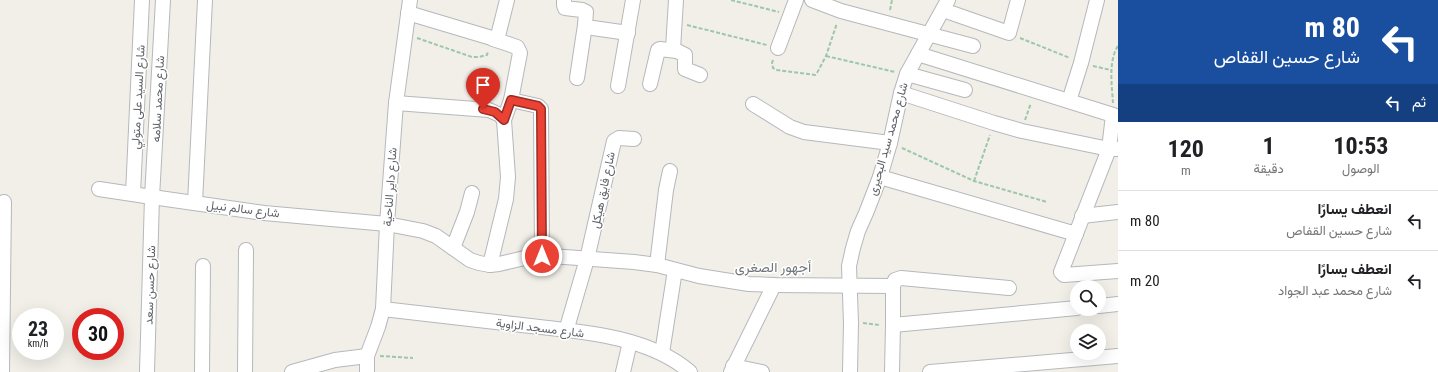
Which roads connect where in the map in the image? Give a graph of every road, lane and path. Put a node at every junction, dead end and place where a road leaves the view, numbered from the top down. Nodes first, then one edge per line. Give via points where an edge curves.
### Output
1 (142, 0) edge
2 (163, 0) edge
3 (205, 0) edge
4 (564, 0) edge
5 (633, 0) edge
6 (676, 0) edge
7 (731, 0) edge
8 (796, 0) edge
9 (812, 0) edge
10 (1018, 0) edge
11 (1097, 0) edge
12 (506, 4) edge
13 (946, 5) edge
14 (409, 7) edge
15 (841, 11) junction
16 (790, 15) junction
17 (675, 22) junction
18 (584, 25) junction
19 (628, 33) junction
20 (1009, 33) junction
21 (405, 34) junction
22 (928, 35) junction
23 (493, 39) junction
24 (973, 46) dead end
25 (1118, 46) edge
26 (778, 48) junction
27 (676, 52) junction
28 (918, 54) junction
29 (826, 56) junction
30 (1081, 63) junction
31 (1111, 70) junction
32 (700, 74) dead end
33 (907, 74) junction
34 (577, 78) dead end
35 (650, 84) dead end
36 (618, 86) dead end
37 (965, 90) dead end
38 (1035, 90) junction
39 (901, 93) junction
40 (511, 100) junction
41 (1069, 101) junction
42 (396, 103) junction
43 (753, 104) dead end
44 (1113, 115) junction
45 (504, 120) junction
46 (994, 123) junction
47 (1022, 131) junction
48 (634, 139) dead end
49 (890, 143) junction
50 (1114, 149) edge
51 (670, 171) dead end
52 (880, 177) junction
53 (974, 181) junction
54 (99, 189) dead end
55 (472, 193) dead end
56 (133, 194) junction
57 (152, 197) junction
58 (4, 202) dead end
59 (1047, 202) dead end
60 (195, 203) junction
61 (1118, 212) edge
62 (1082, 216) junction
63 (387, 224) junction
64 (1076, 234) junction
65 (453, 248) junction
66 (246, 250) dead end
67 (542, 256) junction
68 (588, 259) junction
69 (490, 265) junction
70 (657, 265) junction
71 (203, 266) dead end
72 (675, 270) junction
73 (1118, 271) edge
74 (774, 285) junction
75 (849, 285) junction
76 (893, 286) junction
77 (1009, 288) dead end
78 (1118, 304) edge
79 (1106, 305) edge
80 (383, 309) junction
81 (1070, 309) edge
82 (851, 323) junction
83 (894, 326) junction
84 (566, 331) junction
85 (630, 342) junction
86 (662, 353) junction
87 (367, 356) junction
88 (1118, 356) edge
89 (413, 358) dead end
90 (732, 369) edge
91 (2, 372) edge
92 (147, 372) edge
93 (202, 372) edge
94 (246, 372) edge
95 (292, 372) edge
96 (367, 372) edge
97 (623, 372) edge
98 (690, 372) edge
99 (762, 372) edge
100 (850, 372) edge
101 (892, 372) edge
102 (930, 372) edge

1 - 56 street, شارع السيد على متولي
2 - 57 street, شارع محمد سلامه
3 - 60 street
4 - 18 street via 565,8 586,12
5 - 19 street
6 - 17 street
7 - 16 path
8 - 16 street
9 - 15 street
10 - 20 street
11 - 30 street
12 - 23 street via 498,36
13 - 20 street
13 - 22 street, شارع محمد سيد البحيرى
14 - 21 street, شارع داير الناحية
14 - 23 street
15 - 22 street
15 - 29 path
16 - 26 street
17 - 26 path
17 - 27 street via 673,47
18 - 19 street
18 - 34 street
19 - 36 street
20 - 30 path
21 - 23 path via 479,58 486,55
21 - 42 street, شارع داير الناحية
22 - 24 street
22 - 28 street, شارع محمد سيد البحيرى
23 - 40 street via 520,49
25 - 31 path
26 - 29 path via 772,63 773,68 777,70 815,75
27 - 32 street via 685,55 685,69
27 - 35 street via 658,50
28 - 33 street, شارع محمد سيد البحيرى
28 - 38 street
29 - 33 path
30 - 31 path
30 - 41 street
31 - 44 path
33 - 37 street
33 - 39 street, شارع محمد سيد البحيرى
38 - 41 street
38 - 47 path
39 - 46 street
39 - 49 street, شارع محمد سيد البحيرى
40 - 45 street
40 - 67 street via 538,106 541,109
41 - 44 street
42 - 45 street via 489,110
42 - 63 street, شارع داير الناحية
43 - 49 street via 790,127 804,132
44 - 50 street
45 - 69 street via 507,188
46 - 47 street
46 - 53 path
47 - 50 street
48 - 68 street, شارع فايق هيكل via 619,138 614,141
49 - 52 street, شارع محمد سيد البحيرى
49 - 53 path
50 - 62 street
51 - 70 street
52 - 64 street
52 - 75 street, شارع محمد سيد البحيرى via 853,248 849,266
53 - 59 path
54 - 56 street, شارع سالم نبيل
55 - 65 street
56 - 57 street, شارع سالم نبيل
57 - 60 street, شارع سالم نبيل
57 - 92 street, شارع حسن سعد
58 - 91 street
60 - 63 street, شارع سالم نبيل via 264,213
61 - 62 street
62 - 64 street
63 - 65 street, شارع سالم نبيل via 423,231 436,236
63 - 80 street, شارع داير الناحية
64 - 73 street via 1061,270 1062,274
65 - 69 street, شارع سالم نبيل via 470,260
66 - 94 street
67 - 68 street
67 - 69 street
68 - 70 street
68 - 84 street
70 - 72 street
71 - 93 street
72 - 74 street via 724,281
72 - 86 street
74 - 75 street
74 - 90 street
75 - 76 street
75 - 82 street, شارع محمد سيد البحيرى
76 - 77 street via 895,280 901,278
76 - 83 street
78 - 79 street
80 - 84 street, شارع مسجد الزاوية
80 - 87 street, شارع داير الناحية
81 - 83 street
82 - 83 path
82 - 100 street, شارع محمد سيد البحيرى
83 - 101 street
84 - 85 street, شارع مسجد الزاوية
85 - 86 street, شارع مسجد الزاوية
85 - 97 street
86 - 98 street, شارع مسجد الزاوية
87 - 89 path
87 - 95 street via 329,361
87 - 96 street, شارع داير الناحية
88 - 102 street
90 - 99 street

